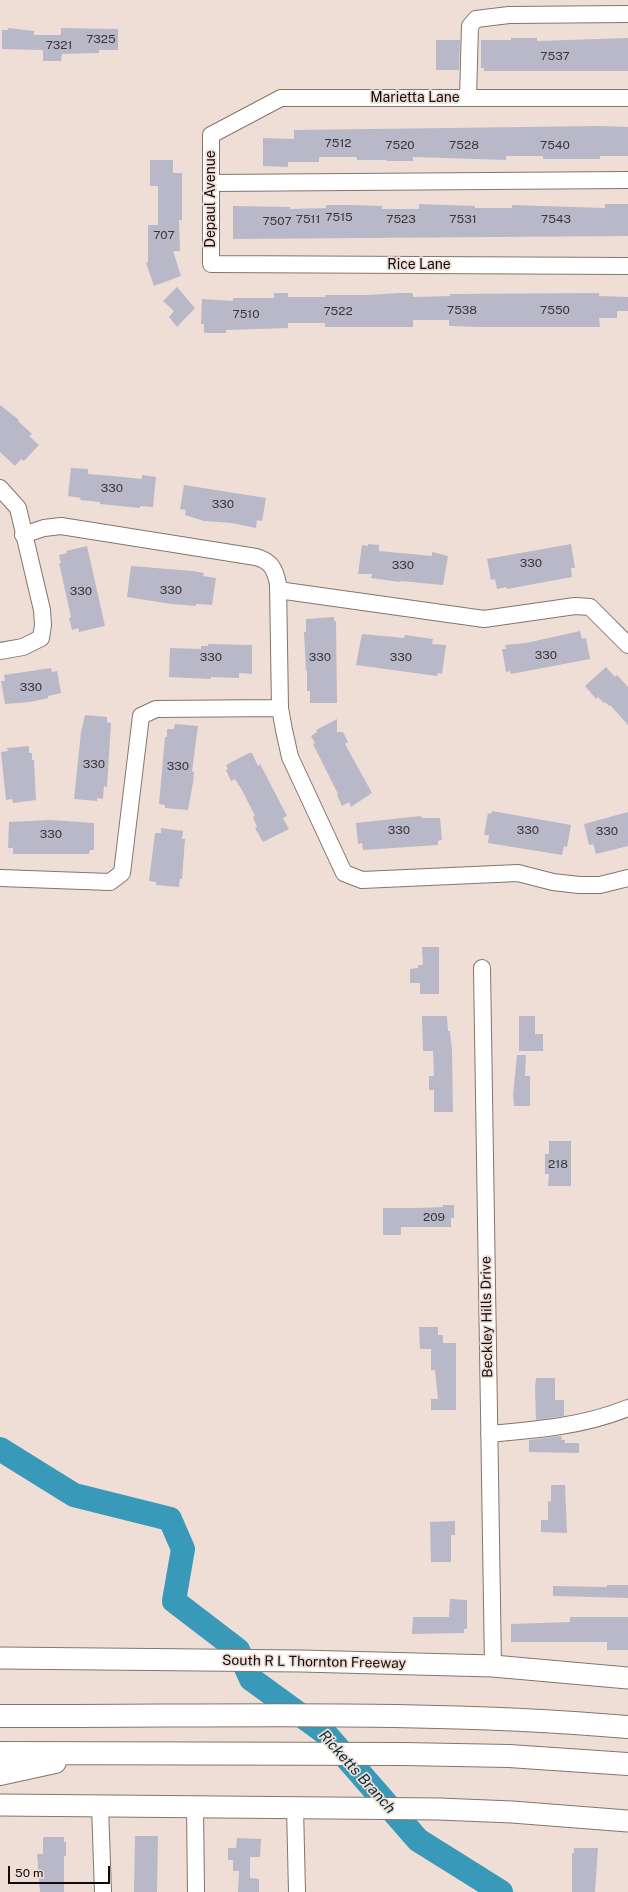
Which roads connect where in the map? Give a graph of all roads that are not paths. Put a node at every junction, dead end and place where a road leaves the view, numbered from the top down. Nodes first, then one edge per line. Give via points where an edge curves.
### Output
1 (628, 14) edge
2 (468, 98) junction
3 (628, 98) edge
4 (211, 135) joint
5 (628, 180) edge
6 (211, 183) junction
7 (211, 264) joint
8 (628, 266) edge
9 (0, 488) edge
10 (23, 534) junction
11 (278, 590) junction
12 (628, 645) edge
13 (0, 651) edge
14 (280, 708) junction
15 (0, 878) edge
16 (628, 878) edge
17 (482, 968) dead end
18 (628, 1408) edge
19 (489, 1434) junction
20 (0, 1658) edge
21 (493, 1666) junction
22 (628, 1678) edge
23 (0, 1716) edge
24 (628, 1727) edge
25 (0, 1753) edge
26 (88, 1754) junction
27 (628, 1764) edge
28 (0, 1774) edge
29 (0, 1805) edge
30 (100, 1806) junction
31 (195, 1806) junction
32 (295, 1807) junction
33 (628, 1821) edge
34 (103, 1892) edge
35 (196, 1892) edge
36 (297, 1892) edge

1 - 2 street via 509,15 476,18 470,26
2 - 3 street, Marietta Lane
2 - 4 street, Marietta Lane via 282,98
4 - 6 street, Depaul Avenue
5 - 6 street
6 - 7 street, Depaul Avenue
7 - 8 street, Rice Lane
9 - 10 street via 18,508
10 - 11 street via 61,526 256,557 269,562 276,571
10 - 13 street via 44,625 40,638 23,647
11 - 12 street via 484,619 575,606 590,607
11 - 14 street
14 - 15 street via 156,709 147,712 141,716 122,873 110,882
14 - 16 street via 290,757 344,873 362,880 518,873 579,886 600,885
17 - 19 street, Beckley Hills Drive
18 - 19 street via 611,1415 548,1429
19 - 21 street, Beckley Hills Drive
20 - 21 main road, South R L Thornton Freeway
21 - 22 main road, South R L Thornton Freeway
23 - 24 highway via 368,1716 517,1720
25 - 26 highway
26 - 27 highway via 403,1754 509,1756
26 - 28 highway
29 - 30 main road
30 - 31 main road
30 - 34 street
31 - 32 main road
31 - 35 street
32 - 33 main road via 512,1812
32 - 36 street

